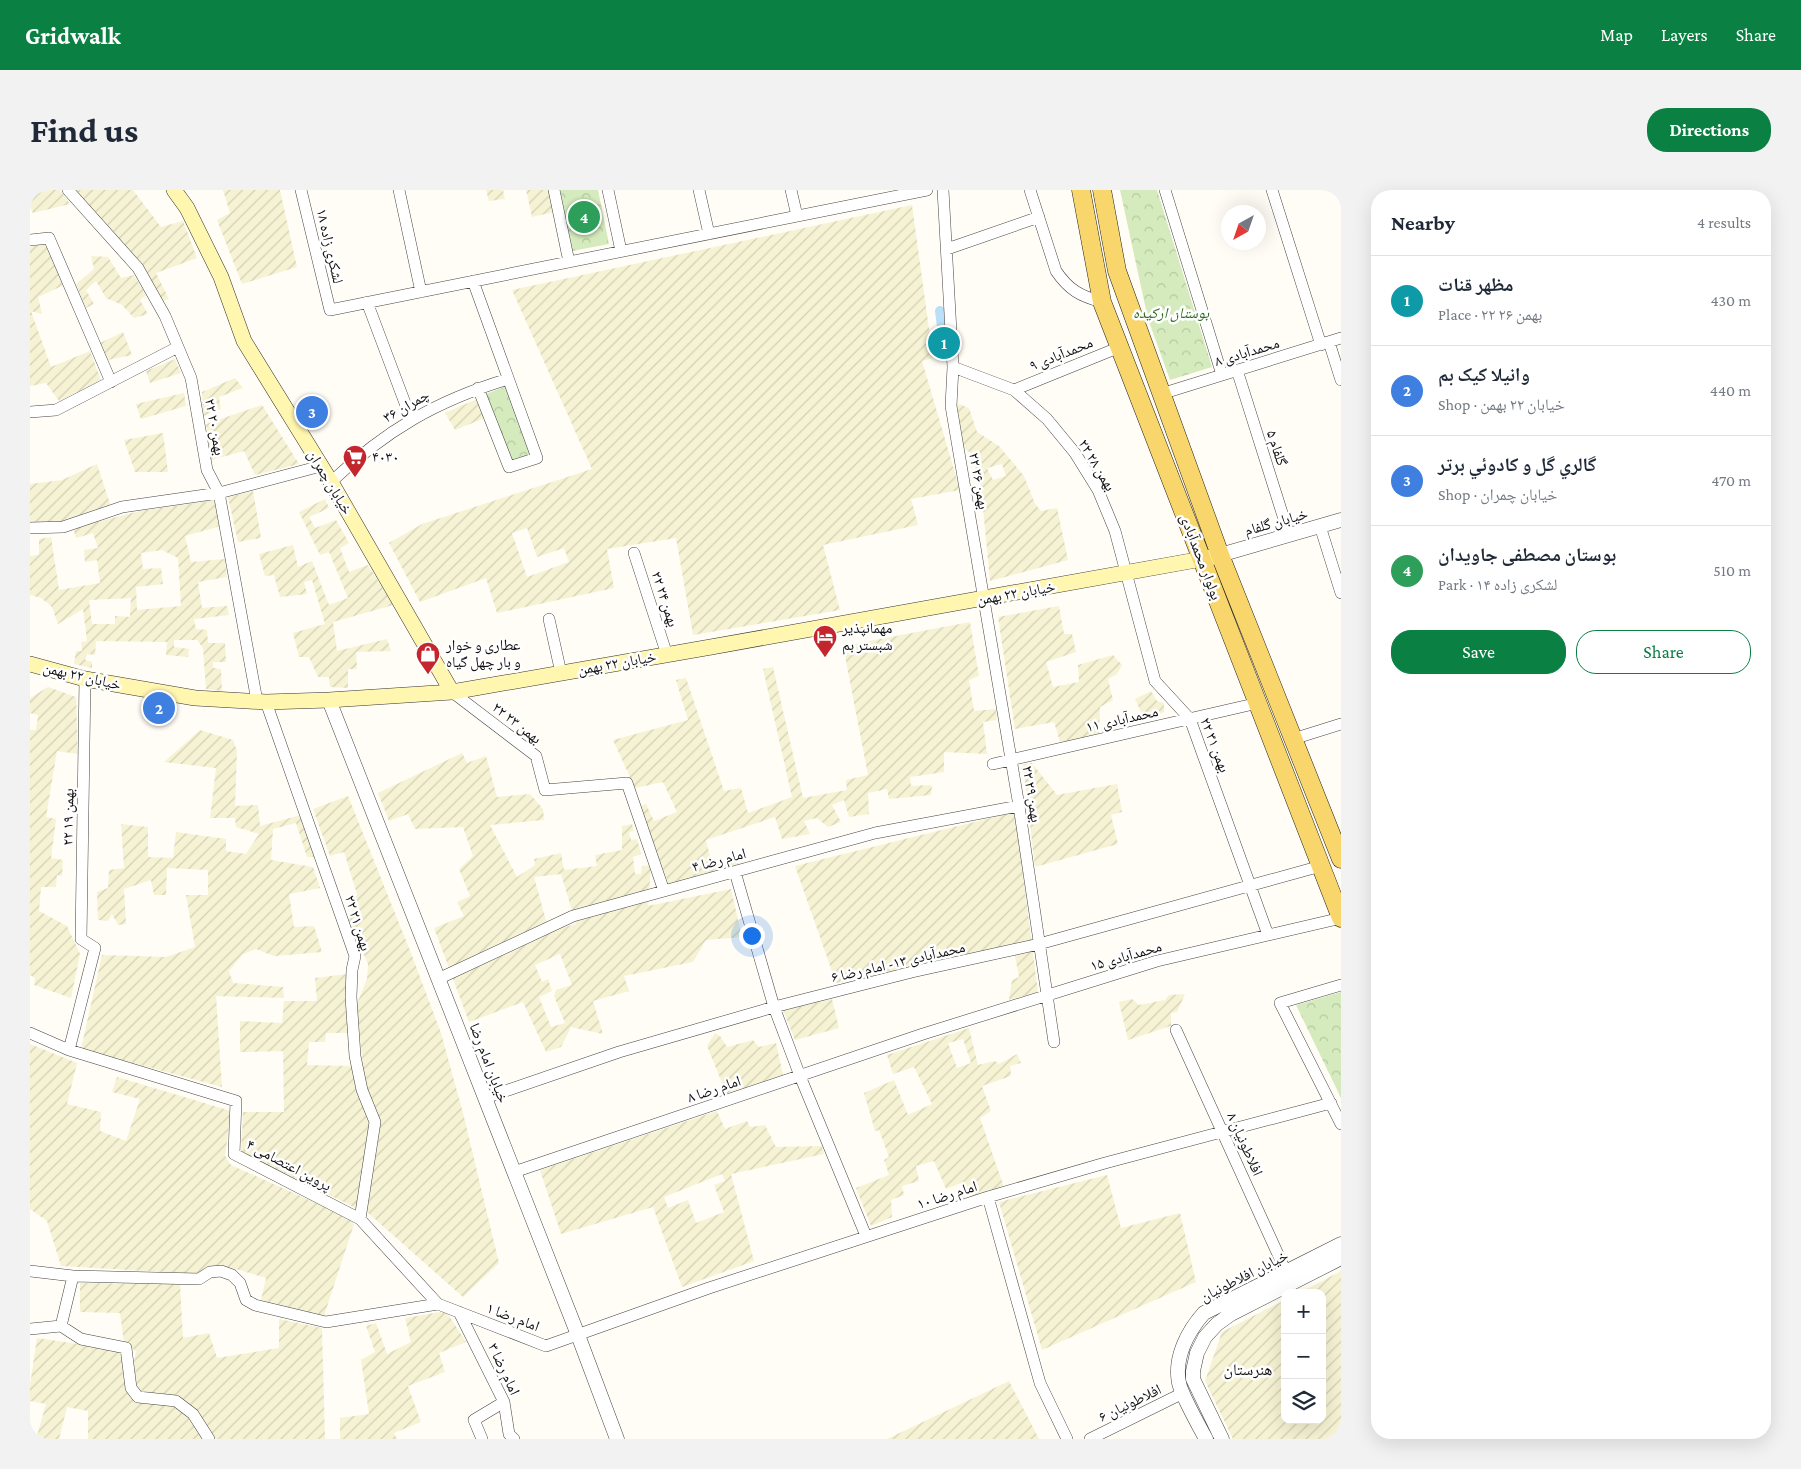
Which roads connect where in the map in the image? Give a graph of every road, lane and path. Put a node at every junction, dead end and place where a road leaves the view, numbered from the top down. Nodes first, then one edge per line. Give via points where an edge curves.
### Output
1 (68, 190) edge
2 (174, 190) edge
3 (301, 190) edge
4 (399, 190) edge
5 (554, 190) edge
6 (608, 190) edge
7 (699, 190) edge
8 (791, 190) edge
9 (927, 190) edge
10 (943, 190) edge
11 (1030, 190) edge
12 (1081, 190) edge
13 (1102, 190) edge
14 (1165, 190) edge
15 (1272, 190) edge
16 (885, 194) edge
17 (797, 216) junction
18 (1039, 217) junction
19 (709, 234) junction
20 (30, 240) edge
21 (947, 249) junction
22 (621, 252) junction
23 (569, 262) junction
24 (473, 281) junction
25 (421, 292) junction
26 (368, 302) junction
27 (1102, 302) junction
28 (1341, 338) edge
29 (1325, 343) junction
30 (1120, 347) junction
31 (178, 348) junction
32 (953, 368) junction
33 (1237, 370) junction
34 (1222, 375) junction
35 (508, 379) junction
36 (1341, 380) edge
37 (111, 382) junction
38 (478, 388) junction
39 (1014, 390) junction
40 (1162, 394) junction
41 (30, 412) edge
42 (411, 419) junction
43 (321, 466) junction
44 (331, 482) junction
45 (219, 493) junction
46 (1341, 520) edge
47 (1320, 526) junction
48 (30, 528) edge
49 (1289, 535) junction
50 (634, 553) dead end
51 (1220, 555) junction
52 (1202, 559) junction
53 (1126, 573) junction
54 (1341, 593) edge
55 (984, 598) junction
56 (550, 619) dead end
57 (667, 655) junction
58 (30, 664) edge
59 (561, 673) junction
60 (85, 679) junction
61 (452, 692) junction
62 (329, 700) junction
63 (262, 701) junction
64 (1258, 703) junction
65 (1190, 719) junction
66 (1341, 724) edge
67 (1293, 739) junction
68 (1011, 760) junction
69 (993, 764) dead end
70 (1018, 806) junction
71 (1341, 860) edge
72 (1321, 866) junction
73 (735, 872) junction
74 (1250, 886) junction
75 (664, 891) junction
76 (1341, 918) edge
77 (1268, 935) junction
78 (1039, 944) junction
79 (438, 979) junction
80 (1341, 985) edge
81 (1047, 995) junction
82 (774, 1007) junction
83 (1176, 1030) dead end
84 (30, 1033) edge
85 (923, 1034) joint
86 (1054, 1042) dead end
87 (69, 1050) junction
88 (800, 1076) junction
89 (485, 1098) junction
90 (1331, 1103) junction
91 (1341, 1124) edge
92 (1223, 1131) junction
93 (514, 1172) junction
94 (988, 1197) junction
95 (360, 1219) junction
96 (866, 1236) junction
97 (1341, 1244) edge
98 (1341, 1258) edge
99 (30, 1271) edge
100 (1286, 1272) junction
101 (74, 1276) junction
102 (438, 1304) junction
103 (459, 1312) junction
104 (61, 1326) junction
105 (30, 1329) edge
106 (578, 1335) junction
107 (1183, 1393) junction
108 (504, 1402) junction
109 (209, 1439) edge
110 (482, 1439) edge
111 (514, 1439) edge
112 (616, 1439) edge
113 (1067, 1439) edge
114 (1090, 1439) edge
115 (1206, 1439) edge
116 (1222, 1439) edge

1 - 31 street, ۲۲ بهمن ۲۰ via 138,268 165,316
2 - 43 main road, خیابان چمران via 187,208 221,277 244,341
3 - 26 street, لشکری زاده ۱۸ via 330,310
4 - 25 street
5 - 23 street
6 - 22 street
7 - 19 street
8 - 17 street
9 - 16 street
10 - 21 street, ۲۲ بهمن ۲۶
11 - 18 street
12 - 27 main road, بولوار محمدآبادی
13 - 40 main road, بولوار محمدآبادی via 1117,271
14 - 34 street
15 - 29 street
16 - 17 street
17 - 19 street
18 - 21 street
18 - 27 street via 1056,270 1064,282 1085,298
19 - 22 street
20 - 37 street via 49,238
21 - 32 street, ۲۲ بهمن ۲۶
22 - 23 street
23 - 24 street
24 - 25 street
24 - 35 street
25 - 26 street
26 - 42 street
27 - 30 main road, بولوار محمدآبادی
28 - 29 street, محمدآبادی ۸
29 - 33 street, محمدآبادی ۸
29 - 36 street
30 - 39 street, محمدآبادی ۹
30 - 52 main road, بولوار محمدآبادی
31 - 37 street
31 - 45 street, ۲۲ بهمن ۲۰ via 191,378 207,470
32 - 39 street
32 - 55 street, ۲۲ بهمن ۲۶ via 951,406
33 - 34 street, محمدآبادی ۸
33 - 49 street, گلفام ۵
34 - 40 street, محمدآبادی ۸
35 - 38 street, چمران ۳۶
35 - 38 street via 537,458 509,467
37 - 41 street via 56,410
38 - 42 street, چمران ۳۶
39 - 53 street, ۲۲ بهمن ۲۸ via 1047,419 1080,460 1098,490 1115,530
40 - 51 main road, بولوار محمدآبادی
42 - 44 street, چمران ۳۶ via 382,437
43 - 44 main road, خیابان چمران
43 - 45 street
44 - 61 main road, خیابان چمران
45 - 48 street via 122,507 63,527
45 - 63 street, ۲۲ بهمن ۲۰
46 - 47 street, خیابان گلفام
47 - 49 street, خیابان گلفام
47 - 54 street
49 - 51 street, خیابان گلفام
50 - 57 street, ۲۲ بهمن ۲۴
51 - 52 main road, خیابان ۲۲ بهمن
51 - 67 main road, بولوار محمدآبادی
52 - 53 main road, خیابان ۲۲ بهمن
52 - 64 main road, بولوار محمدآبادی
53 - 55 main road, خیابان ۲۲ بهمن
53 - 65 street, ۲۲ بهمن ۳۱ via 1155,681
55 - 57 main road, خیابان ۲۲ بهمن
55 - 68 street, ۲۲ بهمن ۲۹
56 - 59 street
57 - 59 main road, خیابان ۲۲ بهمن
58 - 60 main road, خیابان ۲۲ بهمن
59 - 61 main road, خیابان ۲۲ بهمن
60 - 63 main road, خیابان ۲۲ بهمن via 194,698
60 - 87 street, ۲۲ بهمن ۱۹ via 81,939 96,948
61 - 62 main road, خیابان ۲۲ بهمن
61 - 75 street, ۲۲ بهمن ۲۳ via 536,756 545,790 627,783
62 - 63 main road, خیابان ۲۲ بهمن
62 - 79 street, خیابان امام رضا
63 - 95 street, ۲۲ بهمن ۲۱ via 356,956 351,997 356,1056 362,1090 375,1122
64 - 65 street, محمدآبادی ۱۱
64 - 72 main road, بولوار محمدآبادی
65 - 68 street, محمدآبادی ۱۱
65 - 74 street, ۲۲ بهمن ۳۱
66 - 67 street
67 - 71 main road, بولوار محمدآبادی
68 - 69 street, محمدآبادی ۱۱
68 - 70 street, ۲۲ بهمن ۲۹
70 - 73 street, امام رضا ۴ via 876,833
70 - 78 street, ۲۲ بهمن ۲۹
72 - 74 street, محمدآبادی ۱۳- امام رضا ۶
72 - 76 main road, بولوار محمدآبادی
73 - 75 street, امام رضا ۴
73 - 82 street
74 - 77 street, ۲۲ بهمن ۳۱
74 - 78 street, محمدآبادی ۱۳- امام رضا ۶
75 - 79 street, امام رضا ۴ via 573,916
76 - 77 street, محمدآبادی ۱۵
77 - 81 street, محمدآبادی ۱۵ via 1157,961
78 - 81 street, ۲۲ بهمن ۲۹
78 - 82 street, محمدآبادی ۱۳- امام رضا ۶
79 - 89 street, خیابان امام رضا
80 - 90 street via 1280,1003
81 - 85 street, محمدآبادی ۱۵
81 - 86 street, ۲۲ بهمن ۲۹
82 - 88 street
82 - 89 street, محمدآبادی ۱۳- امام رضا ۶ via 619,1052
83 - 92 street, افلاطونیان ۸
84 - 87 street, پروین اعتصامی ۴
85 - 88 street, امام رضا ۸
87 - 95 street, پروین اعتصامی ۴ via 236,1100 234,1154
88 - 93 street, امام رضا ۸
88 - 96 street
89 - 93 street, خیابان امام رضا
90 - 91 street
90 - 92 street, امام رضا ۱۰
92 - 94 street, امام رضا ۱۰
92 - 100 street, افلاطونیان ۸
93 - 106 street, خیابان امام رضا
94 - 96 street, امام رضا ۱۰
94 - 113 street via 1040,1384
95 - 102 street, پروین اعتصامی ۴
96 - 106 street, امام رضا ۱۰
97 - 100 street, خیابان افلاطونیان
98 - 116 street, خیابان افلاطونیان via 1231,1314 1205,1337 1197,1353 1193,1380
99 - 101 street
100 - 107 street, خیابان افلاطونیان via 1204,1313 1198,1320 1181,1355 1179,1385
101 - 102 street via 199,1279 210,1272 221,1271 232,1274 240,1283 246,1300 254,1305 326,1322
101 - 104 street
102 - 103 street, امام رضا ۱
103 - 106 street, امام رضا ۱ via 546,1346
103 - 108 street, امام رضا ۳
104 - 105 street
104 - 109 street via 81,1339 126,1348 131,1388 138,1397 176,1401 193,1414
106 - 112 street, خیابان امام رضا
107 - 114 street, افلاطونیان ۶
107 - 115 street, خیابان افلاطونیان
108 - 110 street via 474,1420
108 - 111 street, امام رضا ۳ via 509,1434

